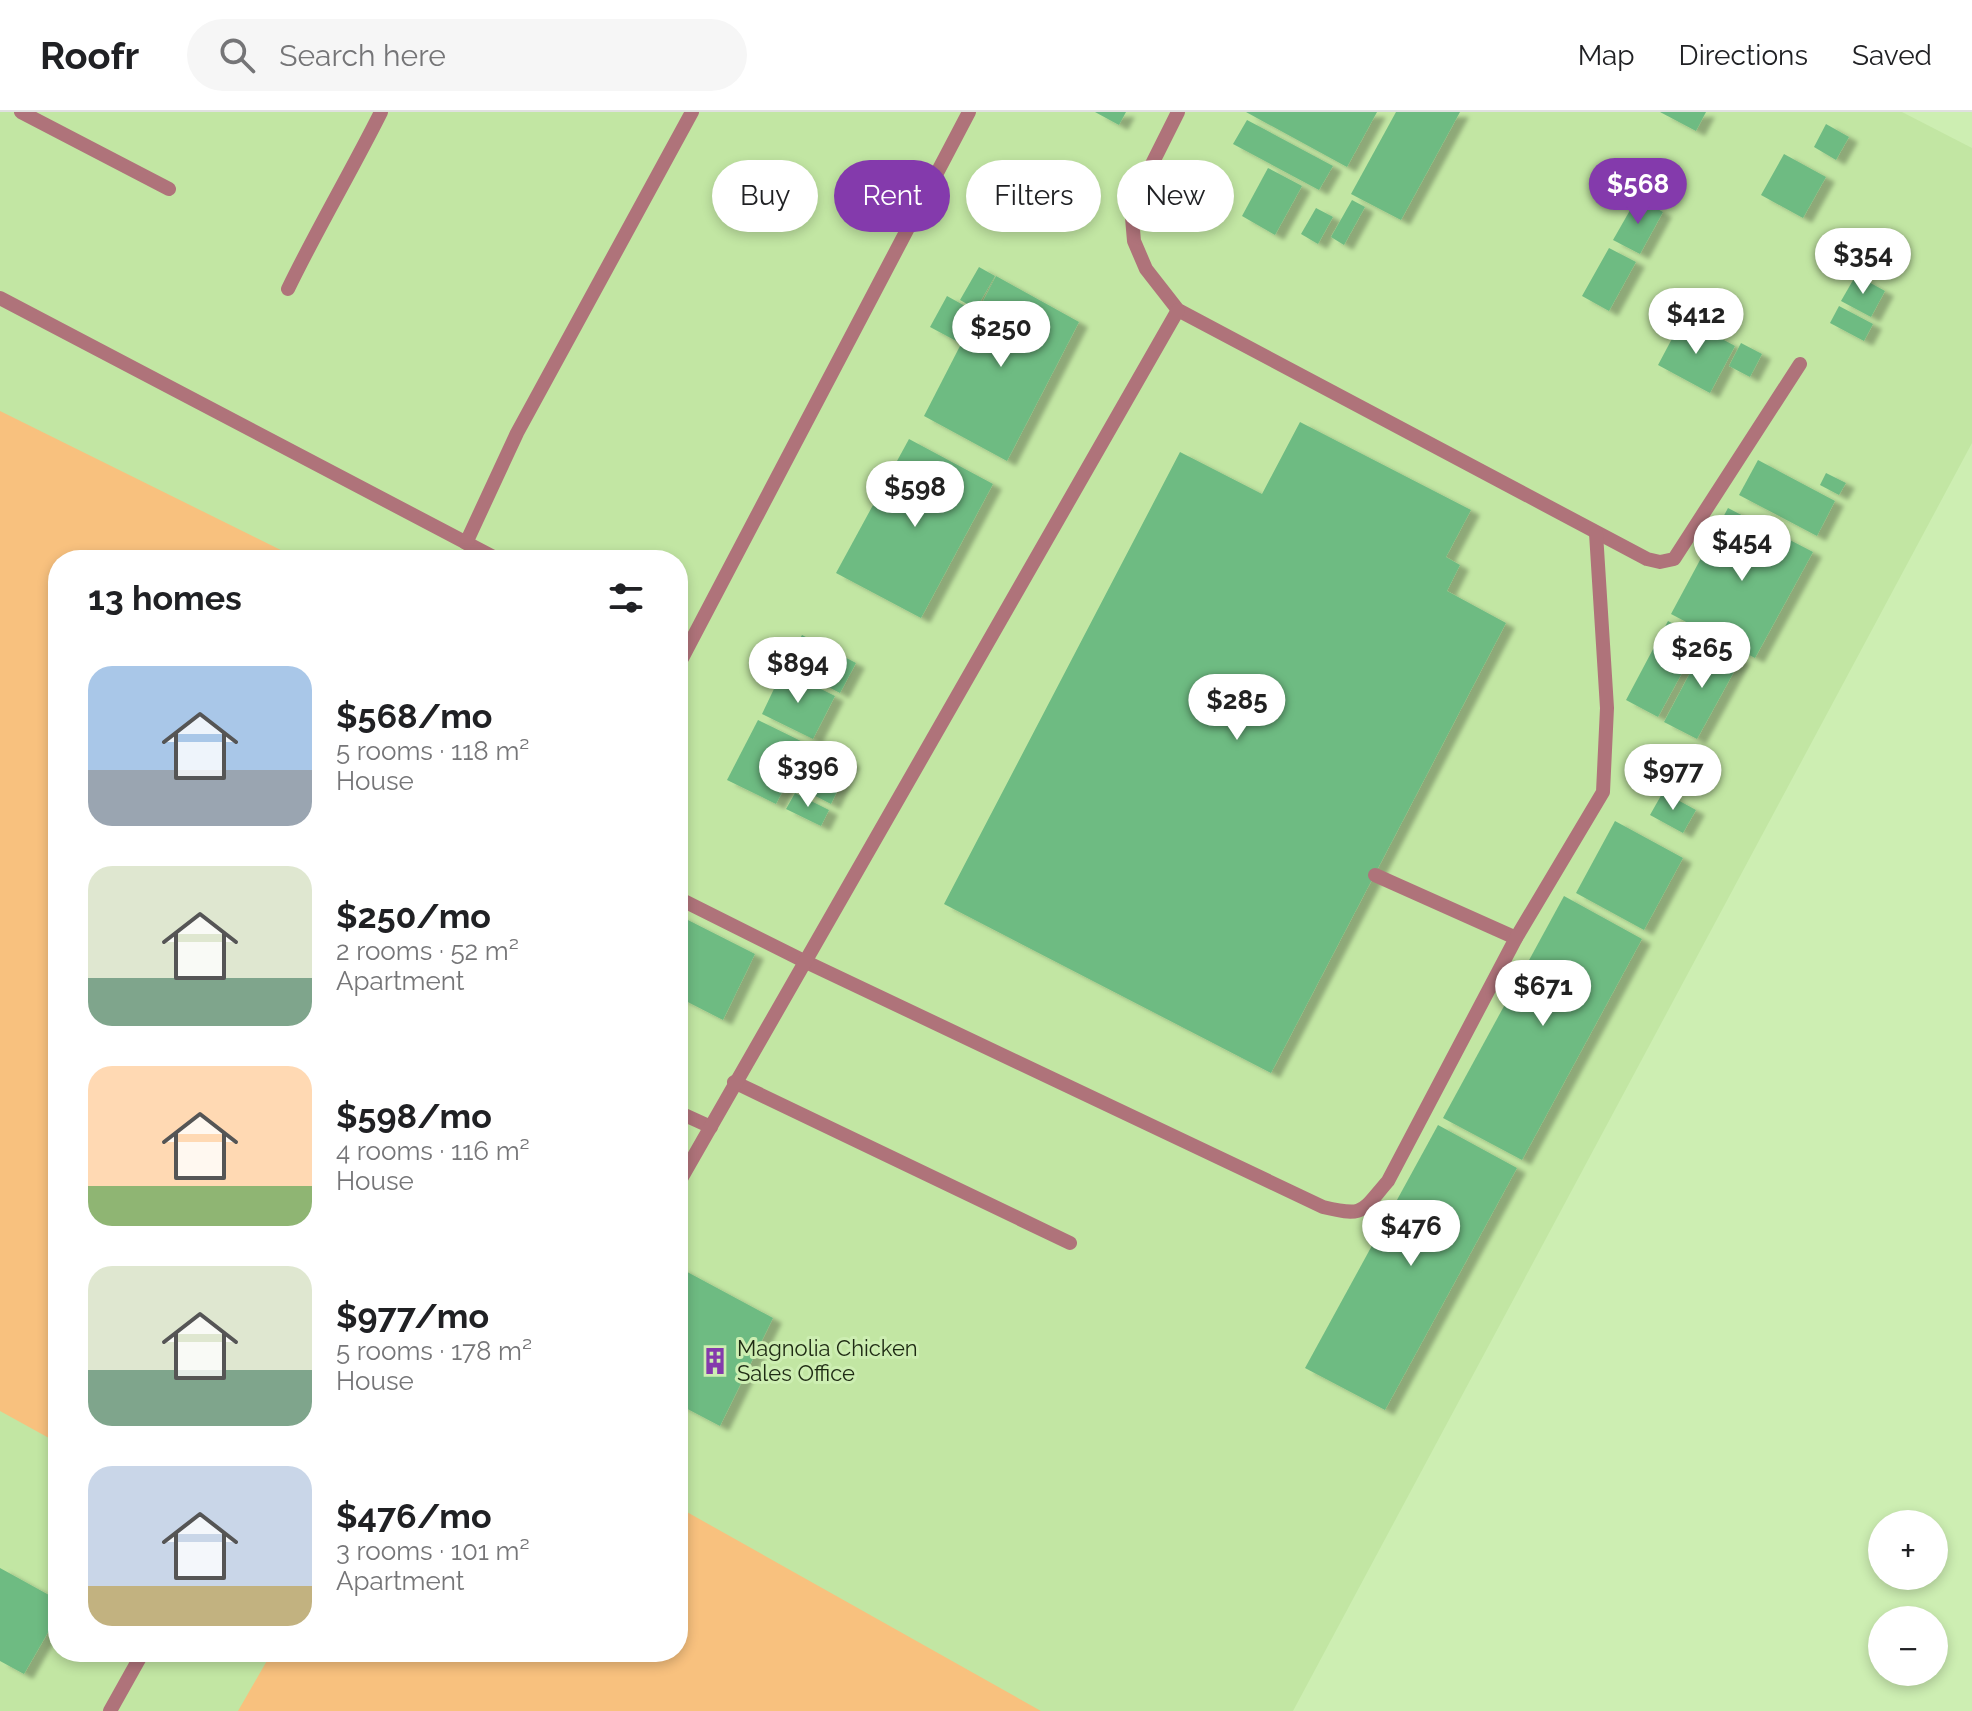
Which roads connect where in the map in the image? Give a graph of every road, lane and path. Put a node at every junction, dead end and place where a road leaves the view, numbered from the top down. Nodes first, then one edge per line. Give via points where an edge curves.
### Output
1 (21, 112) edge
2 (381, 112) edge
3 (692, 112) edge
4 (969, 112) edge
5 (1178, 112) edge
6 (169, 189) dead end
7 (288, 289) dead end
8 (0, 298) edge
9 (1178, 310) junction
10 (1800, 364) dead end
11 (1596, 533) junction
12 (466, 543) junction
13 (480, 550) edge
14 (688, 644) edge
15 (1375, 875) dead end
16 (688, 903) edge
17 (1516, 938) junction
18 (804, 961) junction
19 (734, 1082) junction
20 (688, 1117) edge
21 (711, 1127) junction
22 (688, 1167) edge
23 (1070, 1243) dead end
24 (137, 1662) edge
25 (110, 1711) edge

1 - 6 lane
2 - 7 lane
3 - 12 lane via 517,433
4 - 14 lane
5 - 9 lane via 1131,206 1134,241 1146,269
8 - 12 lane
9 - 11 lane
9 - 18 lane
10 - 11 lane via 1674,559 1647,559
11 - 17 lane via 1607,708 1603,792
12 - 13 lane
15 - 17 lane
16 - 18 lane
17 - 18 lane via 1388,1181 1362,1211 1350,1213 1323,1207
18 - 19 lane
19 - 21 lane
19 - 23 lane
20 - 21 lane
21 - 22 lane
24 - 25 lane

